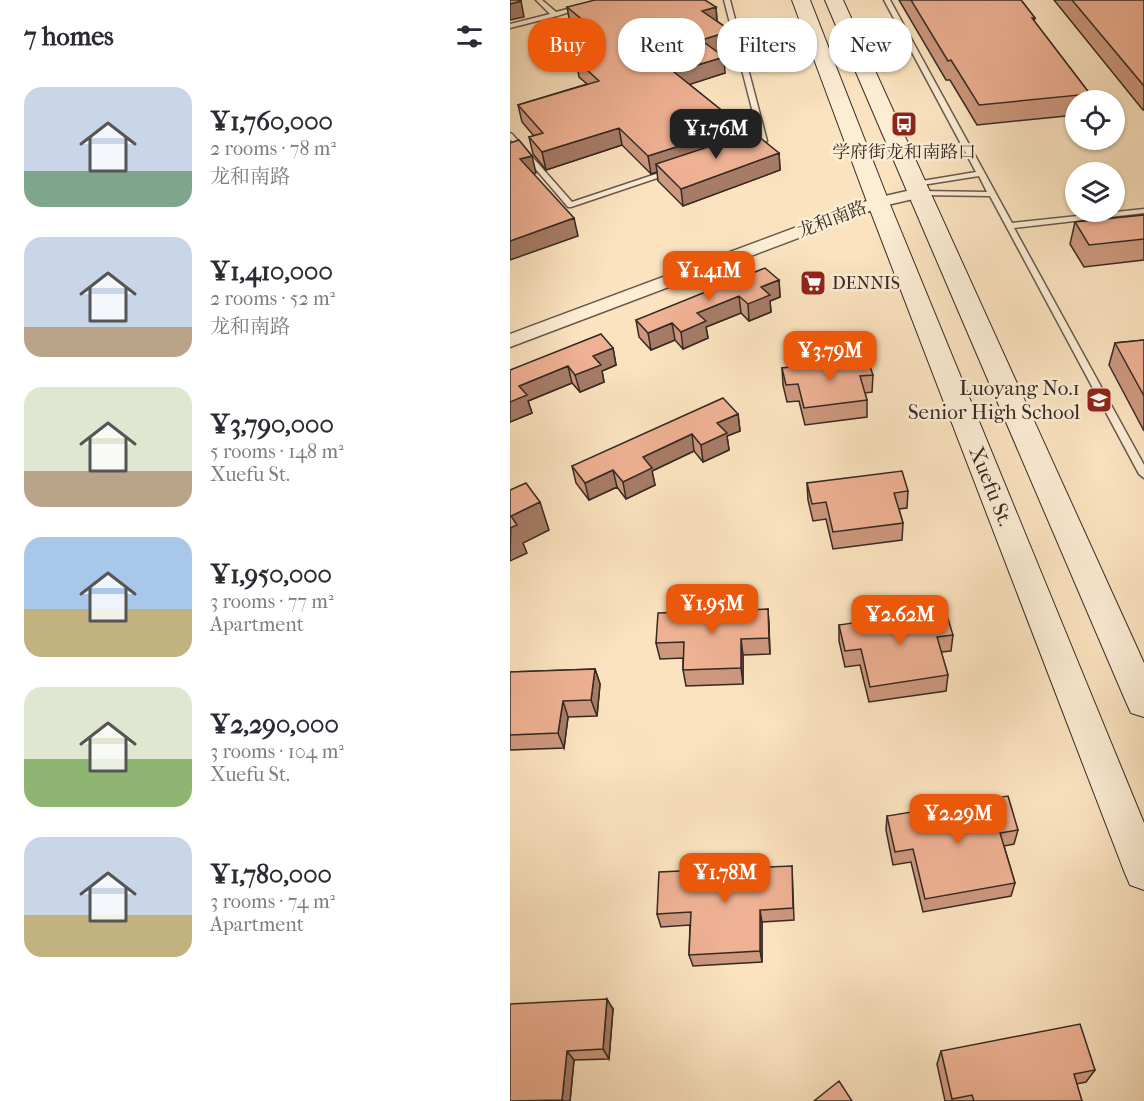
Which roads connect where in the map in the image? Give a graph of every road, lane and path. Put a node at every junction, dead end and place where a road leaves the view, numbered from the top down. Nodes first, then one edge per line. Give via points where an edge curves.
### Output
1 (539, 0) edge
2 (726, 0) edge
3 (801, 0) edge
4 (834, 0) edge
5 (886, 0) edge
6 (588, 6) edge
7 (555, 15) junction
8 (510, 26) edge
9 (510, 135) edge
10 (741, 148) edge
11 (684, 167) edge
12 (981, 173) junction
13 (918, 188) junction
14 (992, 194) junction
15 (876, 197) junction
16 (1144, 211) edge
17 (1009, 226) junction
18 (510, 329) edge
19 (510, 340) edge
20 (1144, 474) edge
21 (1144, 702) edge
22 (1144, 871) edge

1 - 7 lane
2 - 10 lane via 764,141
3 - 15 main road, Xuefu St.
4 - 13 main road
5 - 12 lane
6 - 7 lane
7 - 8 lane
9 - 11 lane via 571,205
12 - 13 lane
12 - 14 lane
13 - 14 lane
13 - 15 street, 龙和南路
13 - 21 main road
14 - 17 lane
15 - 18 street, 龙和南路
15 - 19 street, 龙和南路
15 - 22 main road, Xuefu St.
16 - 17 lane
17 - 20 lane

